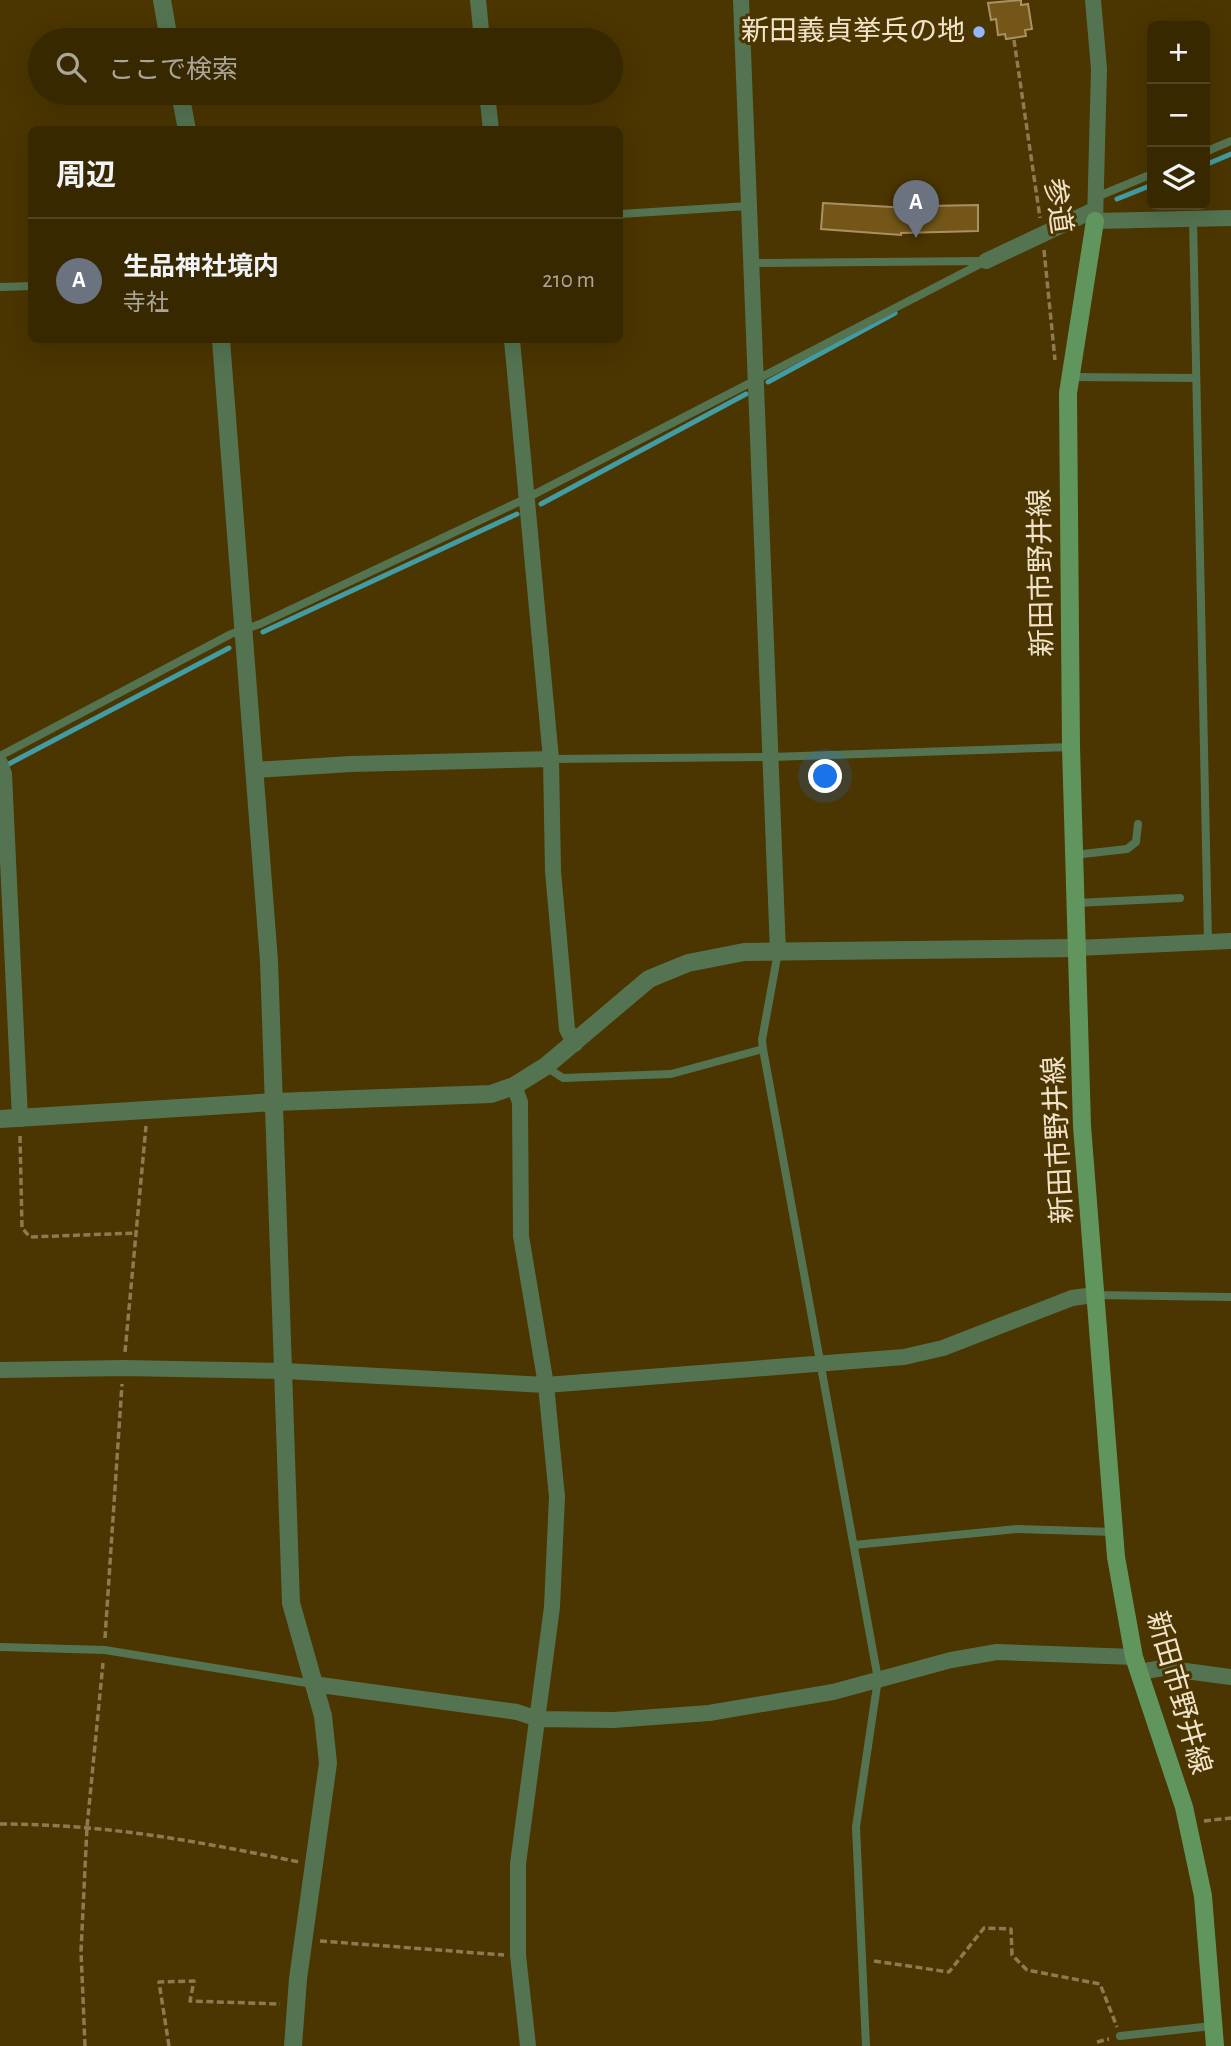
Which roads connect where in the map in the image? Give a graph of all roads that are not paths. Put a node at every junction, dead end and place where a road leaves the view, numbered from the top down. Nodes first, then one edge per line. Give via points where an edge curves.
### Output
1 (162, 0) edge
2 (478, 0) edge
3 (741, 0) edge
4 (1093, 0) edge
5 (167, 28) edge
6 (481, 28) edge
7 (182, 105) edge
8 (488, 105) edge
9 (186, 126) edge
10 (491, 126) edge
11 (1231, 141) edge
12 (1210, 150) edge
13 (1147, 177) edge
14 (748, 206) junction
15 (1094, 210) junction
16 (623, 214) edge
17 (1231, 218) edge
18 (1193, 219) junction
19 (986, 261) junction
20 (751, 263) junction
21 (28, 286) edge
22 (0, 287) edge
23 (221, 343) edge
24 (512, 343) edge
25 (1064, 372) junction
26 (1196, 378) junction
27 (756, 379) junction
28 (527, 498) junction
29 (245, 629) junction
30 (1071, 747) junction
31 (0, 756) edge
32 (771, 757) junction
33 (551, 759) junction
34 (2, 768) edge
35 (255, 771) junction
36 (1138, 824) dead end
37 (1074, 855) junction
38 (1180, 898) dead end
39 (1076, 903) junction
40 (1208, 942) junction
41 (1231, 942) edge
42 (1077, 948) junction
43 (778, 952) junction
44 (575, 1044) junction
45 (764, 1049) junction
46 (546, 1066) junction
47 (514, 1086) junction
48 (275, 1102) junction
49 (0, 1119) edge
50 (20, 1119) junction
51 (1094, 1295) junction
52 (1231, 1297) edge
53 (823, 1364) junction
54 (0, 1370) edge
55 (285, 1371) junction
56 (546, 1385) junction
57 (1114, 1532) junction
58 (853, 1545) junction
59 (0, 1647) edge
60 (1136, 1665) junction
61 (1231, 1677) edge
62 (878, 1679) junction
63 (313, 1685) junction
64 (538, 1718) junction
65 (1212, 2026) junction
66 (1120, 2036) road end
67 (293, 2046) edge
68 (528, 2046) edge
69 (866, 2046) edge
70 (1214, 2046) edge

1 - 5 street
2 - 6 street
3 - 14 street
4 - 15 street via 1099,69
7 - 9 street
8 - 10 street
11 - 12 lane
13 - 15 lane
14 - 16 lane
14 - 20 street
15 - 18 street
15 - 19 street
15 - 25 main road, 新田市野井線
17 - 18 street
18 - 26 lane
19 - 20 lane
19 - 27 lane
20 - 27 street
21 - 22 lane
23 - 29 street
24 - 28 street
25 - 26 lane
25 - 30 main road, 新田市野井線
26 - 40 lane
27 - 28 lane
27 - 32 street
28 - 29 lane
28 - 33 street
29 - 31 lane
29 - 35 street
30 - 32 lane
30 - 37 main road, 新田市野井線
32 - 33 lane
32 - 43 street
33 - 35 street
33 - 44 street via 567,1029
34 - 50 street
35 - 48 street
36 - 37 lane via 1136,842 1127,849
37 - 39 main road, 新田市野井線
38 - 39 lane
39 - 42 main road, 新田市野井線
40 - 41 street
40 - 42 street
42 - 43 street
42 - 51 main road, 新田市野井線 via 1082,1126
43 - 44 street via 744,952 688,963 649,979
43 - 45 lane
44 - 46 street
45 - 46 lane via 671,1074 562,1078
45 - 53 lane
46 - 47 street
47 - 48 street via 491,1094 455,1097
47 - 56 street via 520,1102 521,1236
48 - 50 street
48 - 55 street
49 - 50 street
51 - 52 lane
51 - 53 street via 1072,1298 943,1348 868,1363
51 - 57 main road, 新田市野井線
53 - 56 street
53 - 58 lane
54 - 55 street
55 - 56 street
55 - 63 street via 291,1603
56 - 64 street via 556,1497 552,1607
57 - 58 lane via 1017,1529
57 - 60 main road, 新田市野井線
58 - 62 lane
59 - 63 lane via 104,1650
60 - 61 street
60 - 62 street via 996,1653
60 - 65 main road, 新田市野井線 via 1188,1823 1203,1896
62 - 64 street via 833,1692 709,1713 613,1720
62 - 69 lane via 856,1827
63 - 64 street
63 - 67 street via 323,1716 328,1763
64 - 68 street via 518,1864 518,1955
65 - 66 lane
65 - 70 main road, 新田市野井線

